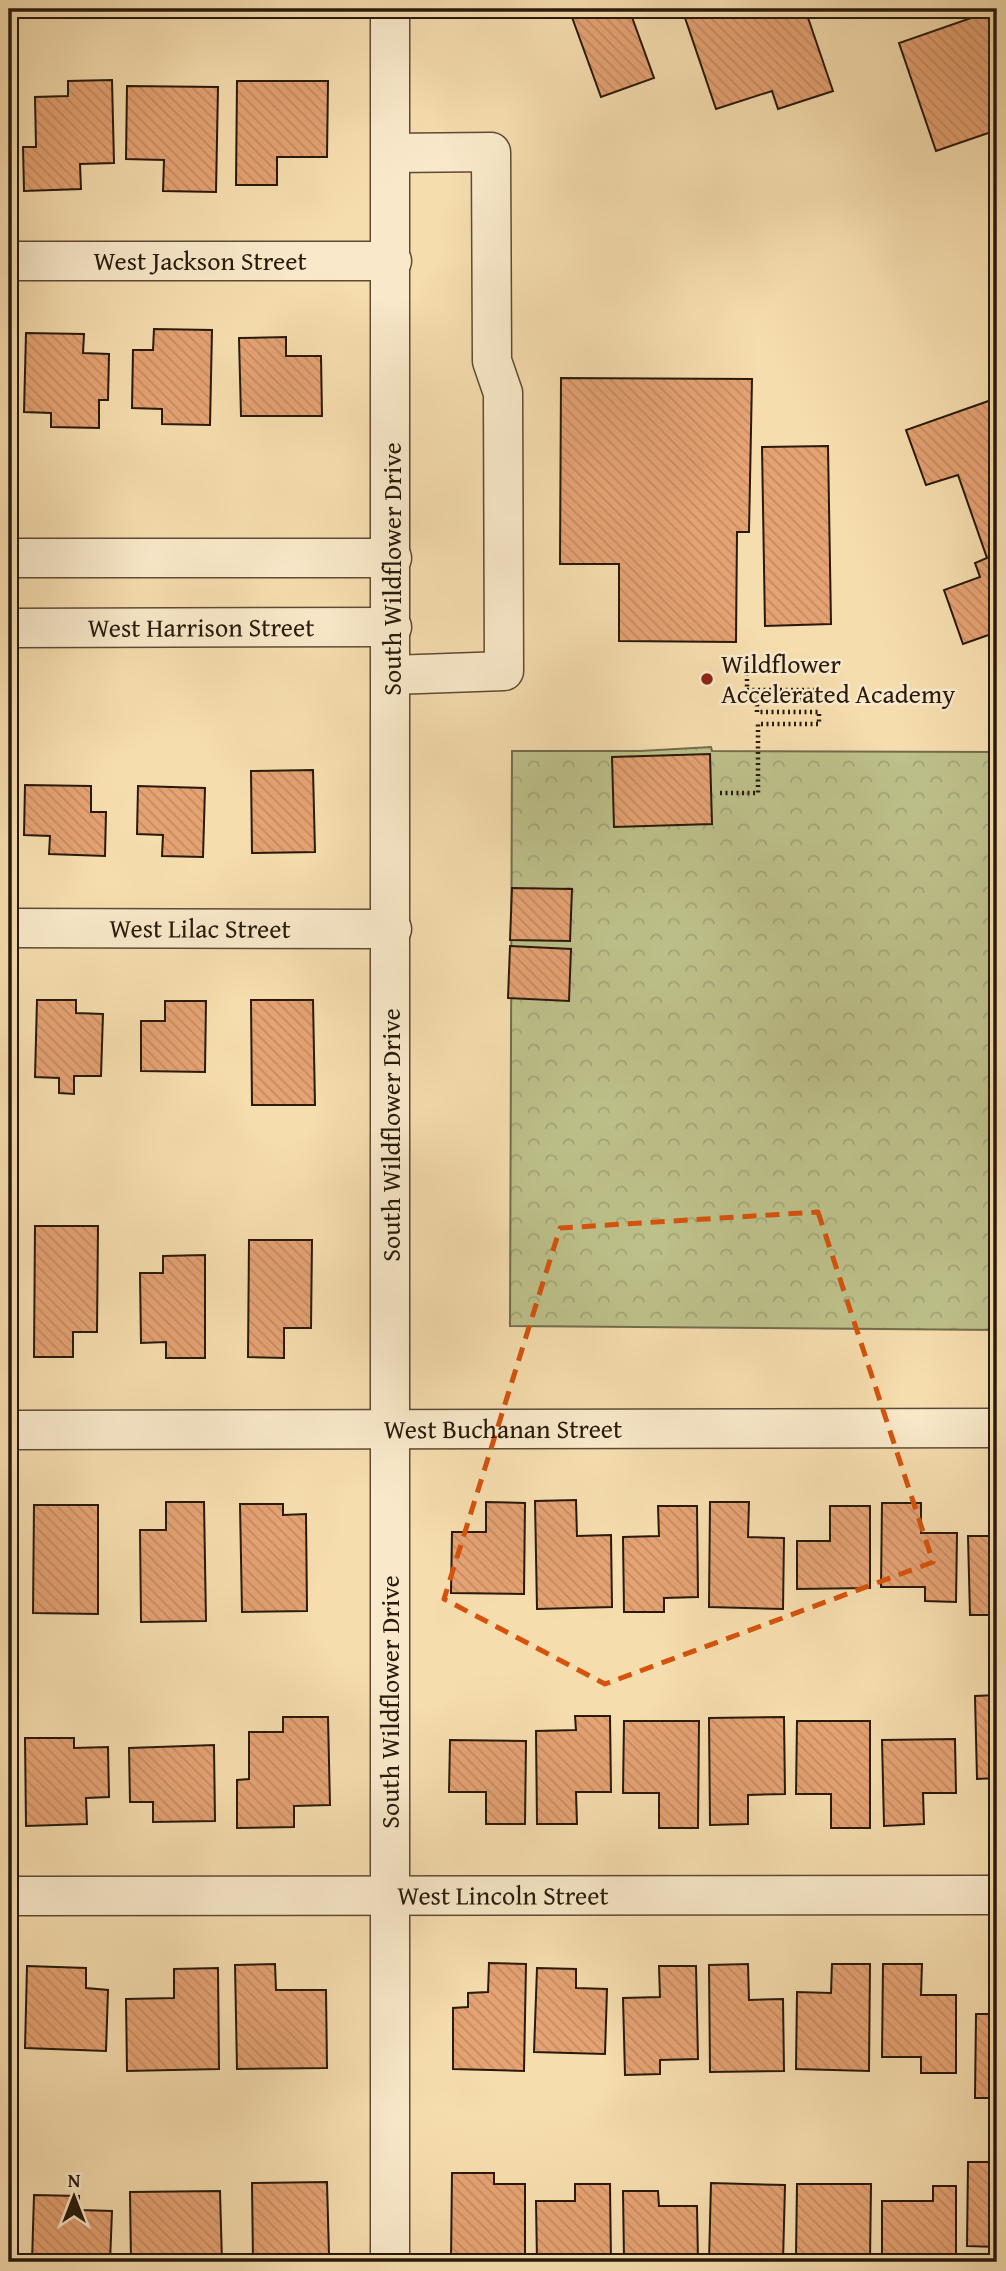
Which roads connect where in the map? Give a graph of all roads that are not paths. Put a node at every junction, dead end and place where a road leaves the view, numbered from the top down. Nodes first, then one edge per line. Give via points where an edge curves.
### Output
1 (390, 9) edge
2 (391, 153) junction
3 (9, 261) edge
4 (393, 261) junction
5 (9, 558) edge
6 (393, 558) junction
7 (393, 627) junction
8 (9, 628) edge
9 (393, 675) junction
10 (9, 928) edge
11 (393, 929) junction
12 (997, 1428) edge
13 (9, 1430) edge
14 (390, 1430) junction
15 (997, 1895) edge
16 (9, 1896) edge
17 (389, 1896) junction
18 (390, 2262) edge

1 - 2 street, South Wildflower Drive
2 - 4 street, South Wildflower Drive
2 - 9 street via 491,152 492,361 503,393 504,671
3 - 4 street, West Jackson Street
4 - 6 street, South Wildflower Drive
5 - 6 street
6 - 7 street, South Wildflower Drive
7 - 8 street, West Harrison Street
7 - 9 street, South Wildflower Drive
9 - 11 street, South Wildflower Drive
10 - 11 street, West Lilac Street
11 - 14 street, South Wildflower Drive
12 - 14 street, West Buchanan Street
13 - 14 street, West Buchanan Street
14 - 17 street, South Wildflower Drive
15 - 17 street, West Lincoln Street
16 - 17 street, West Lincoln Street
17 - 18 street, South Wildflower Drive

